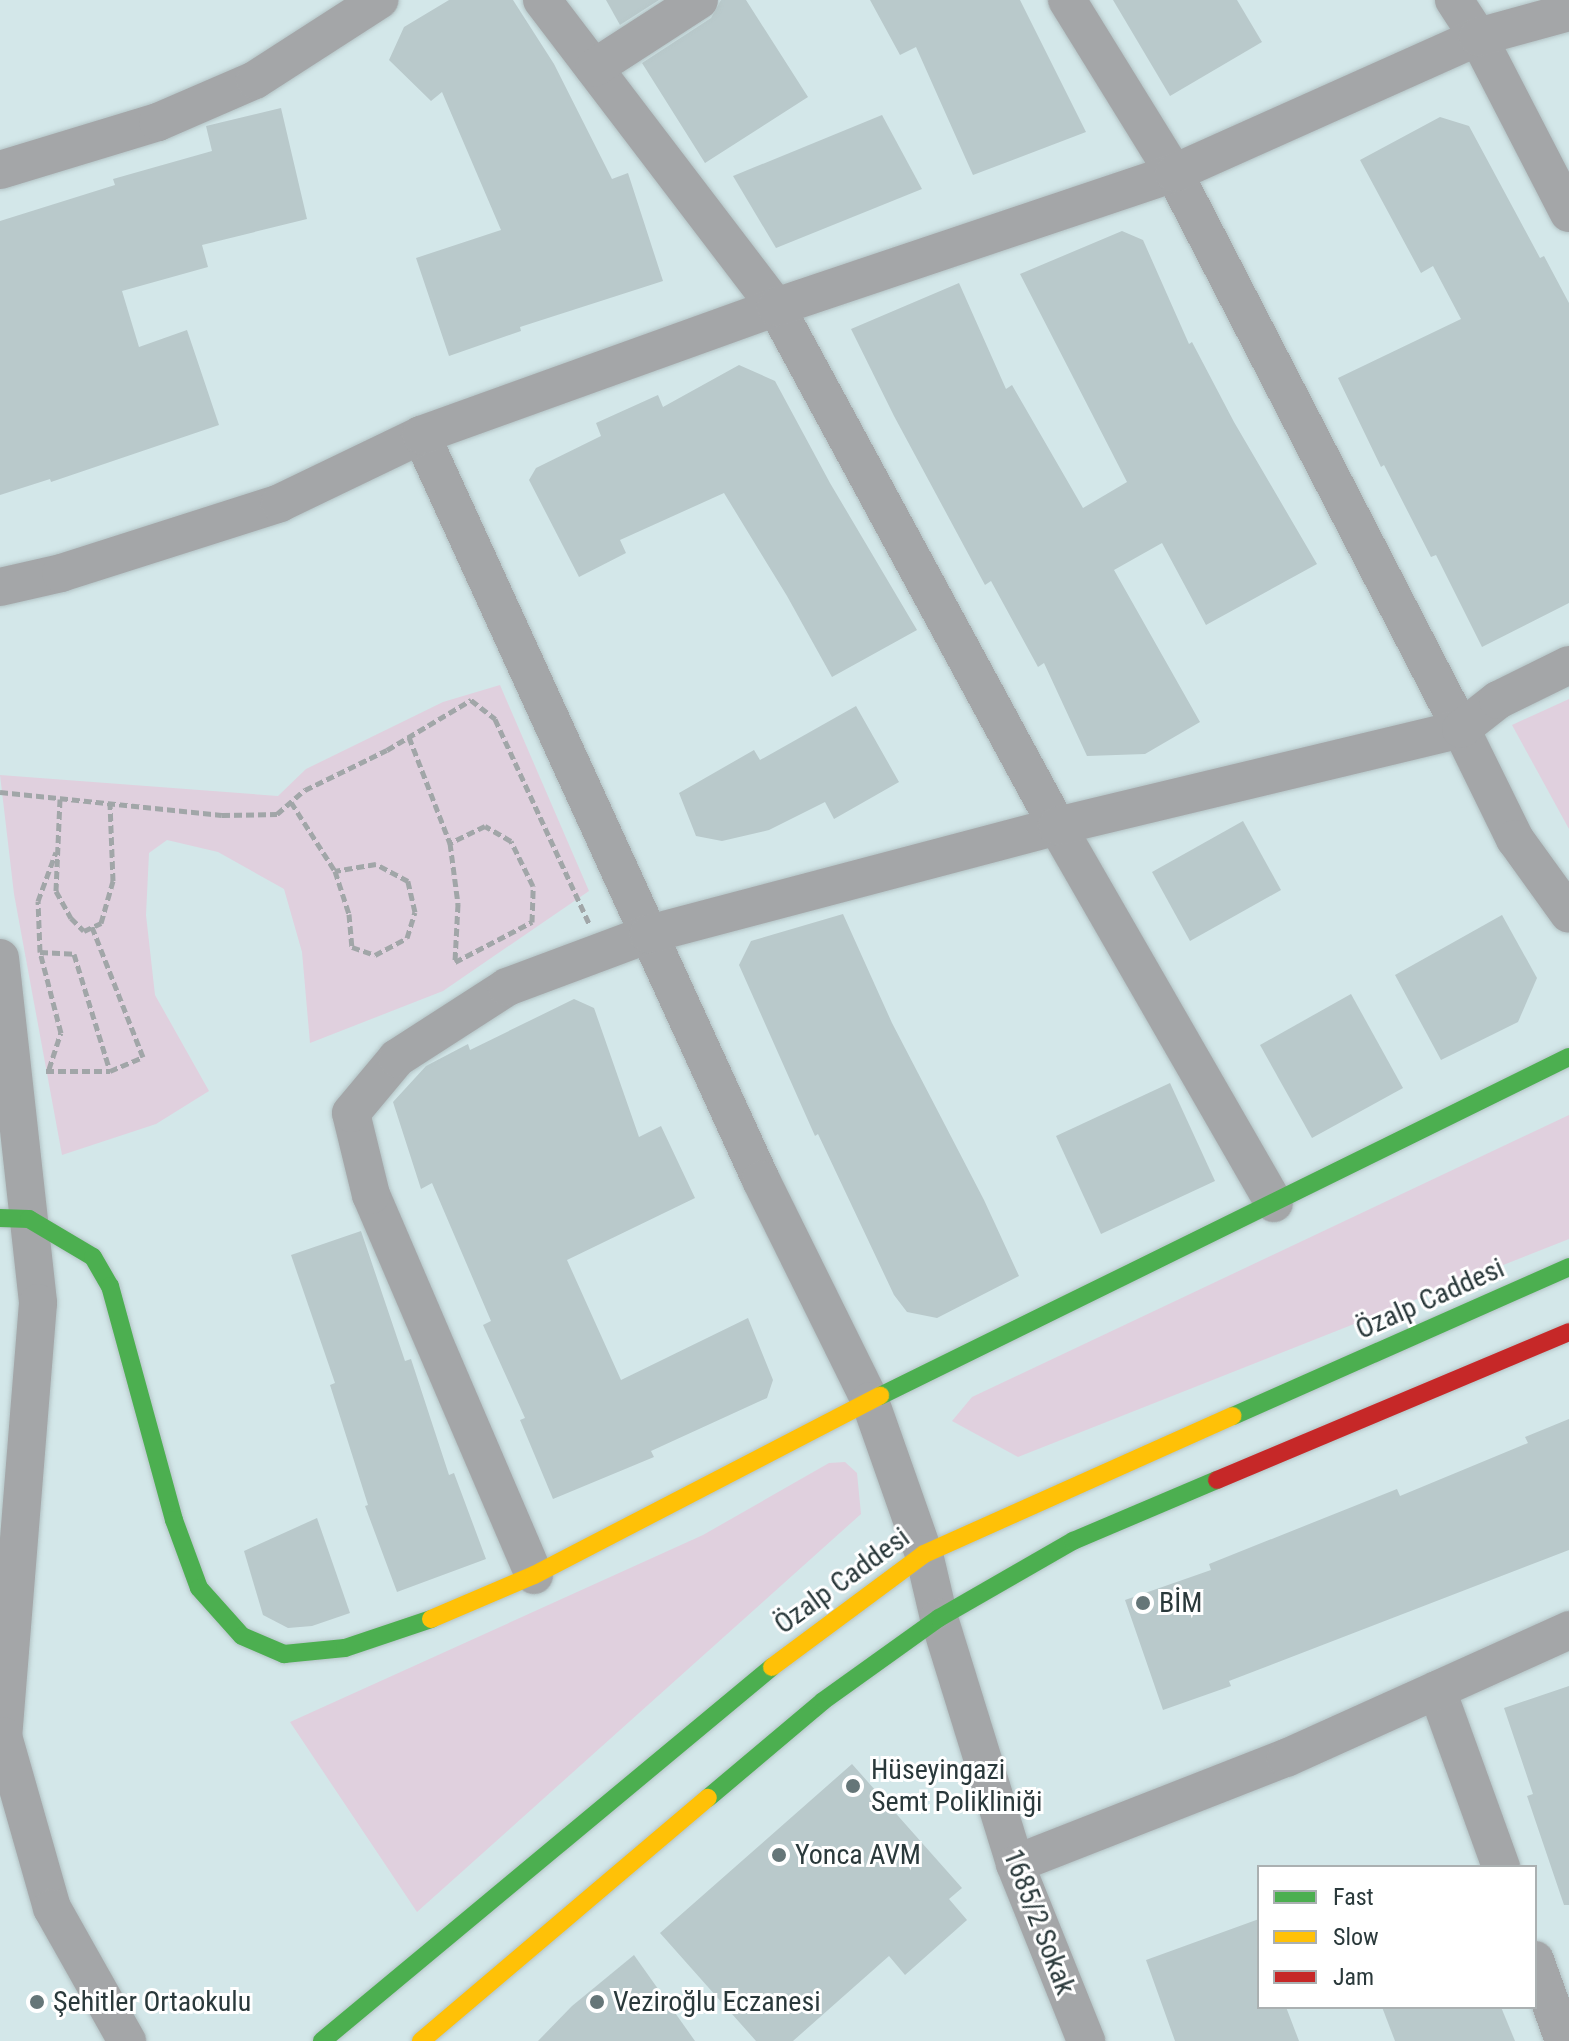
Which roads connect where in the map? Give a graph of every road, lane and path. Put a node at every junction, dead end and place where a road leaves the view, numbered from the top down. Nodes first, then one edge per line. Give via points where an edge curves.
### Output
1 (379, 0) edge
2 (542, 0) edge
3 (699, 0) edge
4 (1067, 0) edge
5 (1454, 0) edge
6 (1569, 12) edge
7 (1478, 37) junction
8 (594, 68) junction
9 (0, 170) edge
10 (1174, 173) junction
11 (1569, 213) edge
12 (776, 307) junction
13 (421, 435) junction
14 (0, 587) edge
15 (1569, 665) edge
16 (1461, 729) junction
17 (409, 737) junction
18 (0, 792) edge
19 (60, 799) junction
20 (110, 802) junction
21 (291, 802) junction
22 (1057, 826) junction
23 (450, 843) junction
24 (58, 847) junction
25 (335, 871) junction
26 (1569, 914) edge
27 (92, 927) junction
28 (649, 934) junction
29 (602, 951) junction
30 (40, 952) junction
31 (0, 958) edge
32 (1569, 1057) edge
33 (30, 1071) junction
34 (110, 1071) junction
35 (1274, 1203) junction
36 (14, 1218) edge
37 (1569, 1267) edge
38 (1569, 1332) edge
39 (870, 1401) junction
40 (924, 1554) junction
41 (534, 1575) junction
42 (939, 1618) junction
43 (1569, 1630) edge
44 (4, 1680) edge
45 (1437, 1690) junction
46 (1015, 1864) junction
47 (1500, 1865) edge
48 (1537, 1966) edge
49 (127, 2041) edge
50 (322, 2041) edge
51 (421, 2041) edge
52 (1086, 2041) edge
53 (1564, 2041) edge

1 - 9 street via 255,80 158,122
2 - 8 street
3 - 8 street
4 - 10 street
5 - 7 street
6 - 7 street
7 - 10 street
7 - 11 street
8 - 12 street
10 - 12 street
10 - 16 street
12 - 13 street
12 - 22 street
13 - 14 street via 280,503 61,573
13 - 28 street, 1685/2 Sokak
15 - 16 street via 1498,700
16 - 22 street
16 - 26 street via 1515,839
17 - 21 path
17 - 23 path
17 - 29 path via 471,700 495,719
18 - 19 path
19 - 20 path
19 - 24 path
20 - 21 path via 222,815 277,814
20 - 27 path via 113,881 101,923
21 - 25 path
22 - 28 street
22 - 35 street
23 - 23 path via 458,904 455,962 532,922 533,886 511,841 485,826
24 - 27 path via 56,891 84,931
24 - 30 path via 38,901
25 - 25 path via 349,914 352,947 375,955 407,938 415,912 408,881 376,864
27 - 34 path via 143,1057
28 - 29 street
28 - 39 street, 1685/2 Sokak
29 - 41 street via 495,995 397,1058 351,1113 371,1195
30 - 33 path via 61,1033
30 - 34 path via 74,954
31 - 33 street
32 - 35 main road
33 - 34 path
33 - 36 street
35 - 39 main road
36 - 41 main road via 93,1257 110,1286 174,1520 199,1588 242,1636 284,1654 345,1648 461,1609
36 - 44 street via 38,1303
37 - 40 main road, Özalp Caddesi
38 - 42 main road via 1073,1541
39 - 40 street, 1685/2 Sokak
39 - 41 main road
40 - 42 street, 1685/2 Sokak
40 - 50 main road, Özalp Caddesi via 758,1677
42 - 46 street, 1685/2 Sokak
42 - 51 main road via 823,1701
43 - 45 street
44 - 49 street via 3,1736 52,1908
45 - 46 street via 1286,1758
45 - 47 street
46 - 52 street, 1685/2 Sokak
48 - 53 street

